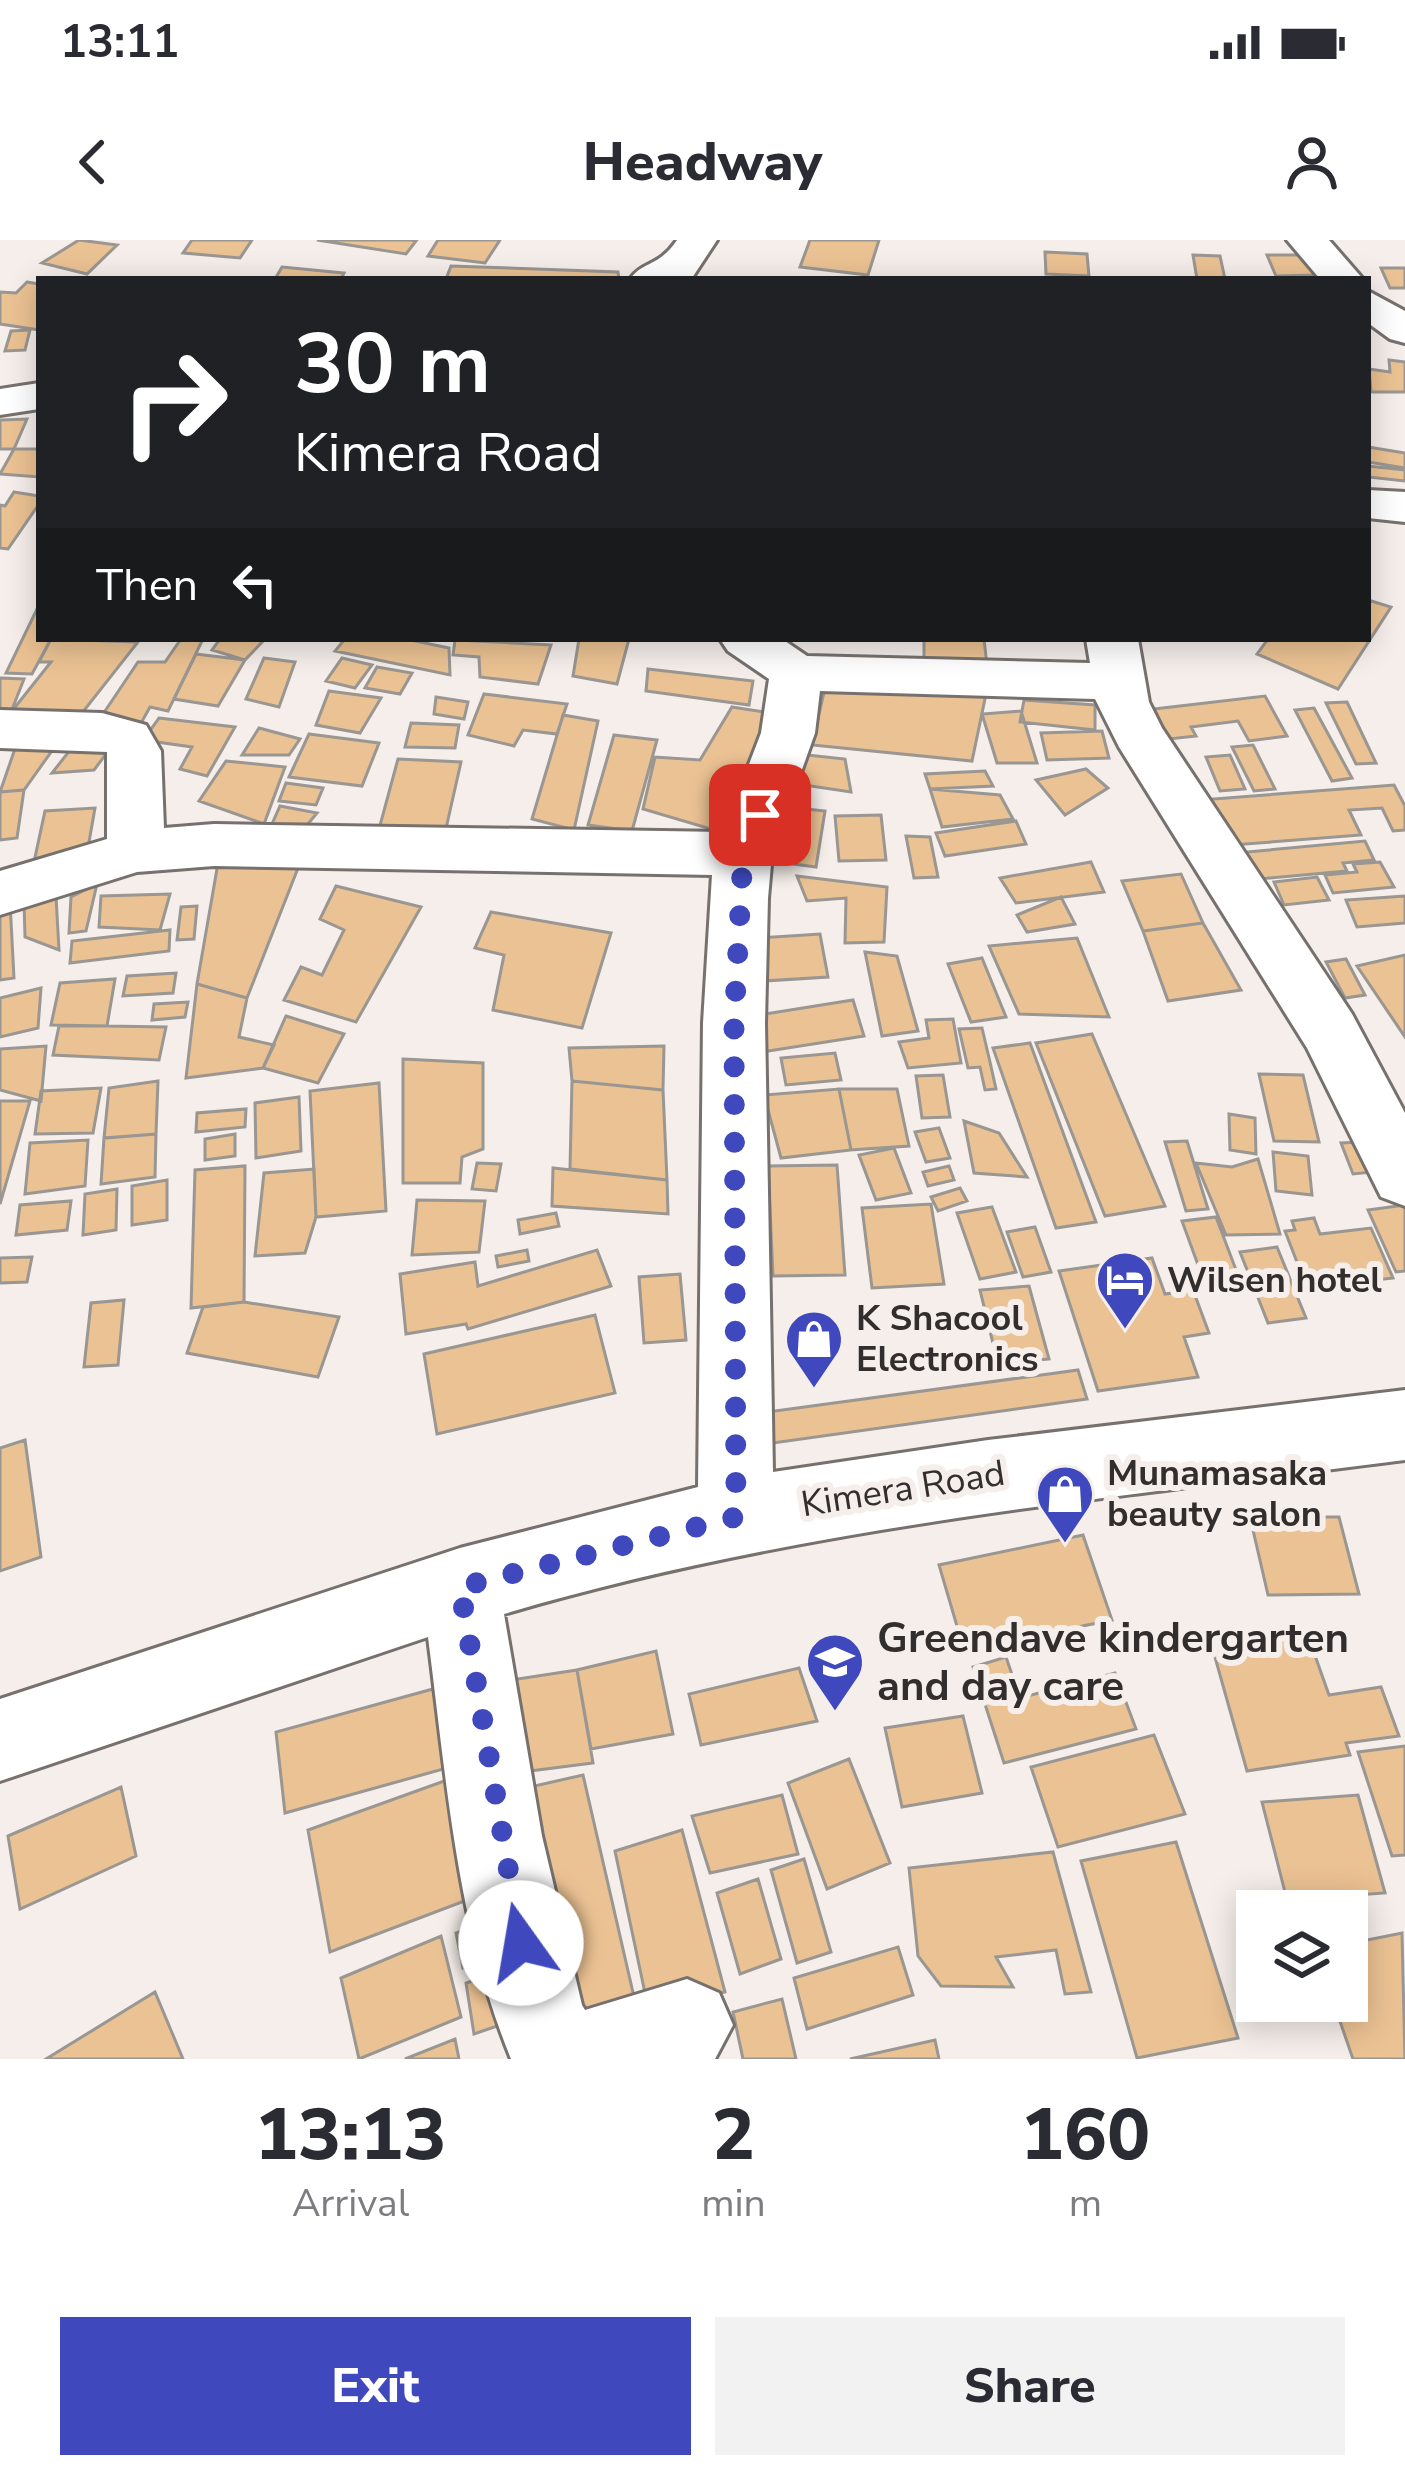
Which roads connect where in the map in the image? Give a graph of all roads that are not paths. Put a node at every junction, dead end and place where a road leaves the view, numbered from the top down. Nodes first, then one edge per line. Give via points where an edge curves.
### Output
1 (1306, 240) edge
2 (675, 263) edge
3 (715, 276) edge
4 (1339, 276) edge
5 (1371, 306) edge
6 (1405, 330) edge
7 (36, 396) edge
8 (0, 402) edge
9 (1371, 504) edge
10 (1405, 507) edge
11 (771, 656) edge
12 (1116, 661) edge
13 (0, 729) edge
14 (136, 851) junction
15 (743, 854) junction
16 (0, 893) edge
17 (1405, 1177) edge
18 (1405, 1425) edge
19 (736, 1517) junction
20 (460, 1587) junction
21 (0, 1740) edge
22 (687, 2024) dead end

1 - 4 street
2 - 3 street
5 - 6 street
7 - 8 street
9 - 10 street
11 - 12 street
11 - 15 street via 788,733
12 - 17 street via 1138,734 1330,1032
13 - 14 street via 127,738
14 - 15 street via 382,844
14 - 16 street
15 - 19 street via 734,1047
18 - 19 street, Kimera Road via 1004,1472
19 - 20 street, Kimera Road
20 - 21 street, Kimera Road
20 - 22 street via 510,1898 544,2035 560,2055 577,2058

